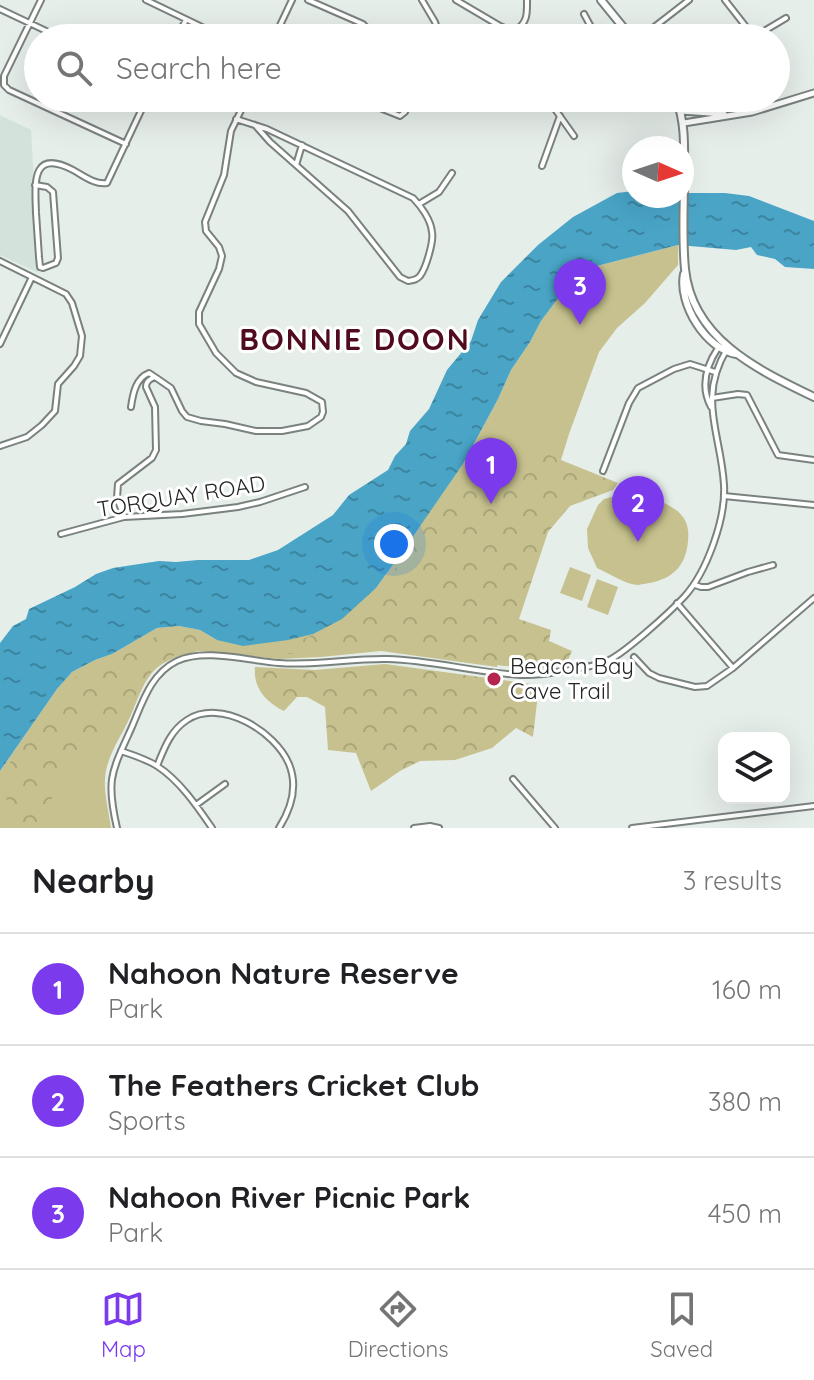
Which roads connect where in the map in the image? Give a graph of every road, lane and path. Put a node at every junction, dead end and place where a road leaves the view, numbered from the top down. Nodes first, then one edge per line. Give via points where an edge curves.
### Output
1 (41, 0) edge
2 (146, 0) edge
3 (292, 0) edge
4 (308, 0) edge
5 (422, 0) edge
6 (456, 0) edge
7 (527, 0) edge
8 (601, 0) edge
9 (689, 0) edge
10 (725, 0) edge
11 (0, 9) edge
12 (584, 14) dead end
13 (786, 18) dead end
14 (186, 20) junction
15 (30, 23) joint
16 (184, 24) edge
17 (195, 24) edge
18 (281, 24) edge
19 (363, 24) edge
20 (436, 24) edge
21 (497, 24) edge
22 (524, 24) edge
23 (589, 24) edge
24 (621, 24) edge
25 (658, 24) edge
26 (743, 24) edge
27 (776, 24) edge
28 (24, 35) edge
29 (814, 93) edge
30 (24, 97) edge
31 (790, 100) edge
32 (57, 112) edge
33 (141, 112) edge
34 (240, 112) edge
35 (387, 112) edge
36 (404, 112) edge
37 (557, 112) edge
38 (681, 112) edge
39 (694, 112) edge
40 (752, 112) edge
41 (732, 115) junction
42 (560, 116) junction
43 (236, 119) junction
44 (684, 123) junction
45 (255, 125) junction
46 (574, 136) dead end
47 (126, 144) junction
48 (302, 145) junction
49 (296, 165) junction
50 (542, 166) dead end
51 (452, 173) dead end
52 (35, 185) junction
53 (419, 204) junction
54 (0, 261) edge
55 (32, 277) junction
56 (0, 344) edge
57 (724, 347) junction
58 (707, 369) junction
59 (715, 372) junction
60 (155, 377) junction
61 (814, 397) edge
62 (712, 398) junction
63 (131, 407) dead end
64 (712, 408) junction
65 (0, 446) edge
66 (814, 460) edge
67 (603, 471) dead end
68 (305, 487) dead end
69 (724, 496) junction
70 (814, 505) edge
71 (124, 517) junction
72 (61, 534) dead end
73 (773, 565) dead end
74 (695, 585) junction
75 (814, 598) edge
76 (677, 603) junction
77 (634, 657) dead end
78 (733, 668) junction
79 (121, 751) junction
80 (157, 766) junction
81 (513, 779) dead end
82 (225, 784) dead end
83 (196, 805) junction
84 (814, 806) edge
85 (654, 826) edge
86 (117, 828) edge
87 (212, 828) edge
88 (279, 828) edge
89 (414, 828) edge
90 (439, 828) edge
91 (555, 828) edge
92 (632, 828) edge

1 - 15 street
2 - 14 street
3 - 18 street
4 - 19 street
5 - 20 street
6 - 21 street
7 - 22 street
8 - 24 main road
9 - 25 street
10 - 26 street
11 - 15 street
12 - 23 street
13 - 27 street
14 - 16 street
14 - 17 street
28 - 30 street via 4,76 4,85
29 - 31 main road
32 - 47 street
33 - 47 street
34 - 43 street
35 - 36 street
37 - 42 street
38 - 44 main road
39 - 41 main road
40 - 41 main road
41 - 44 main road
42 - 46 street
42 - 50 street
43 - 45 street
43 - 60 street via 222,181 206,219 205,228 221,259 199,312 200,328 236,373 312,395 322,402 322,414 308,426 269,433 197,420 186,415 171,388
44 - 57 main road via 685,271 696,306
45 - 48 street
45 - 49 street
47 - 52 street via 106,184 52,162 39,170
48 - 49 street
48 - 53 street via 409,194
49 - 53 street via 348,211 408,281 421,275 432,240
51 - 53 street via 439,192
52 - 52 street via 40,267 43,268 58,258 53,192
54 - 55 street
55 - 56 street
55 - 65 street via 68,296 78,318 82,350 58,384 55,411 31,435
57 - 58 street
57 - 59 street
57 - 61 main road
58 - 59 street
58 - 64 street via 705,393
58 - 67 street via 690,364 638,388
59 - 62 street
60 - 63 street via 149,373 141,378
60 - 71 street via 146,387 154,403 157,447 152,458 118,484
62 - 64 street
62 - 66 street via 747,395 779,456
64 - 69 street
68 - 71 street, TORQUAY ROAD via 221,510
69 - 70 street
69 - 74 street
71 - 72 street, TORQUAY ROAD
73 - 74 street via 708,587
74 - 76 street
75 - 78 street
76 - 78 street
76 - 79 street via 607,662 542,674 392,659 292,664 188,657 152,683
77 - 78 street via 653,676 695,687 712,684
79 - 80 street
79 - 86 street via 110,784
80 - 83 street
80 - 88 street via 170,738 188,720 209,713 240,719 271,740 289,764 292,800
81 - 91 street
82 - 83 street
83 - 87 street
84 - 85 street
85 - 92 street
89 - 90 street

